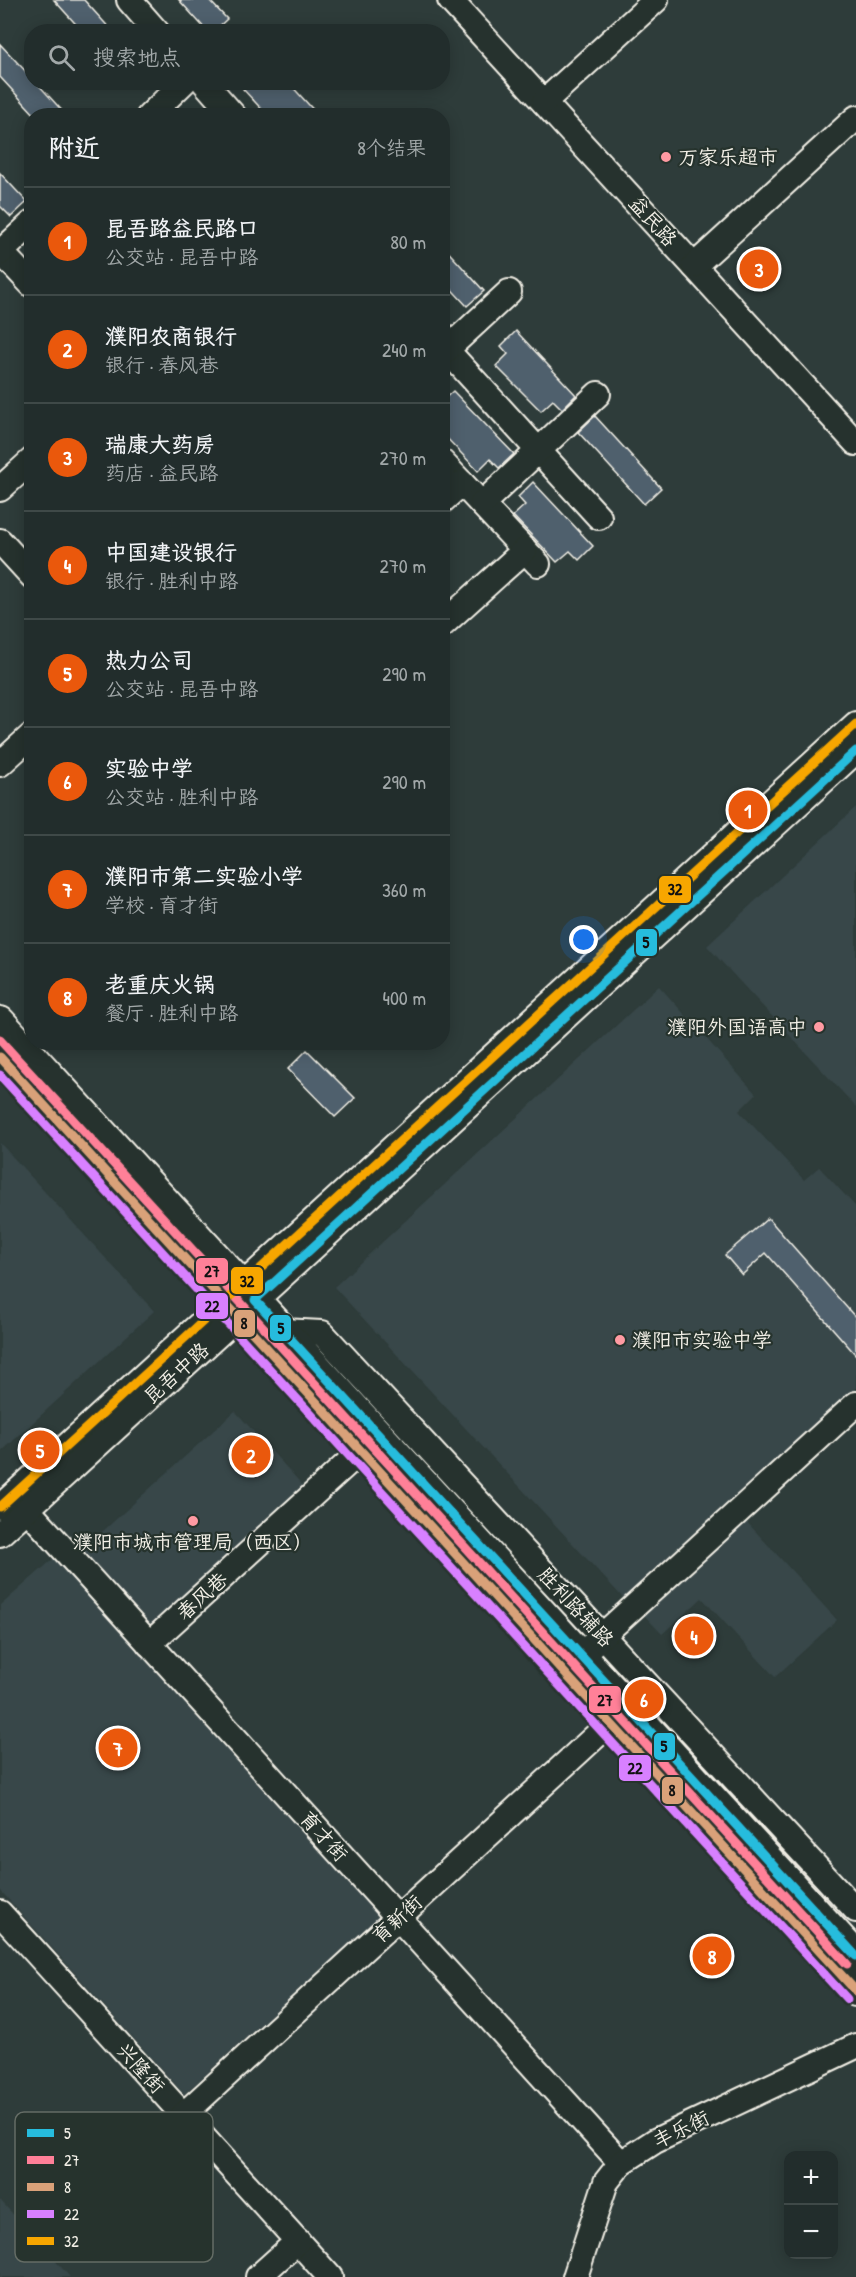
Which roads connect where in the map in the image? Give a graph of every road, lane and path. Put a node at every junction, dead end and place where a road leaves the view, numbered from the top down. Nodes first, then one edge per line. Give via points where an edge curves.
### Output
1 (129, 0) edge
2 (450, 0) edge
3 (656, 0) edge
4 (150, 24) edge
5 (176, 90) edge
6 (211, 90) edge
7 (544, 102) junction
8 (157, 108) edge
9 (227, 108) edge
10 (856, 118) edge
11 (24, 231) edge
12 (0, 252) edge
13 (694, 266) junction
14 (24, 277) edge
15 (508, 292) dead end
16 (450, 344) edge
17 (450, 355) edge
18 (598, 394) dead end
19 (854, 436) edge
20 (538, 450) junction
21 (24, 467) edge
22 (450, 470) edge
23 (462, 483) junction
24 (0, 489) edge
25 (450, 494) edge
26 (482, 504) junction
27 (599, 516) dead end
28 (0, 541) edge
29 (24, 567) edge
30 (450, 619) edge
31 (856, 724) edge
32 (24, 742) edge
33 (856, 751) edge
34 (0, 764) edge
35 (0, 1022) edge
36 (24, 1050) edge
37 (24, 1050) edge
38 (0, 1057) edge
39 (240, 1301) junction
40 (856, 1404) edge
41 (361, 1451) junction
42 (9, 1501) edge
43 (0, 1534) edge
44 (149, 1644) junction
45 (591, 1645) junction
46 (610, 1723) junction
47 (852, 1897) edge
48 (0, 1913) edge
49 (398, 1918) junction
50 (821, 1918) junction
51 (856, 1956) edge
52 (856, 1991) edge
53 (856, 2046) edge
54 (180, 2112) edge
55 (186, 2112) edge
56 (213, 2148) edge
57 (621, 2163) junction
58 (298, 2241) junction
59 (258, 2277) edge
60 (330, 2277) edge
61 (575, 2277) edge

1 - 4 street
2 - 7 street, 益民路
3 - 7 street
5 - 8 street
6 - 9 street
7 - 13 street, 益民路
10 - 13 street
11 - 12 street
12 - 14 street
13 - 19 street, 益民路
15 - 16 street
17 - 20 street
18 - 20 street
20 - 26 street
20 - 27 street
21 - 24 street
22 - 23 street
23 - 25 street
23 - 26 street
26 - 30 street via 531,557
28 - 29 street
31 - 39 street, 昆吾中路
32 - 34 street
33 - 39 street, 昆吾中路
35 - 37 main road
36 - 39 main road
38 - 39 main road
39 - 41 main road
39 - 42 street, 昆吾中路
39 - 45 main road via 283,1331
40 - 45 street
41 - 44 street, 春风巷
41 - 46 main road
42 - 43 street, 昆吾中路
42 - 44 street, 育才街
44 - 49 street, 育才街
45 - 47 street, 胜利路辅路
45 - 50 main road
46 - 49 street, 育新街
46 - 52 main road
47 - 50 street
48 - 54 street, 兴隆街
49 - 55 street, 育新街
49 - 57 street, 育才街
50 - 51 main road
53 - 57 street, 丰乐街 via 655,2140
56 - 58 street, 兴隆街
57 - 61 street, 丰乐街 via 606,2182
58 - 59 street
58 - 60 street, 兴隆街

